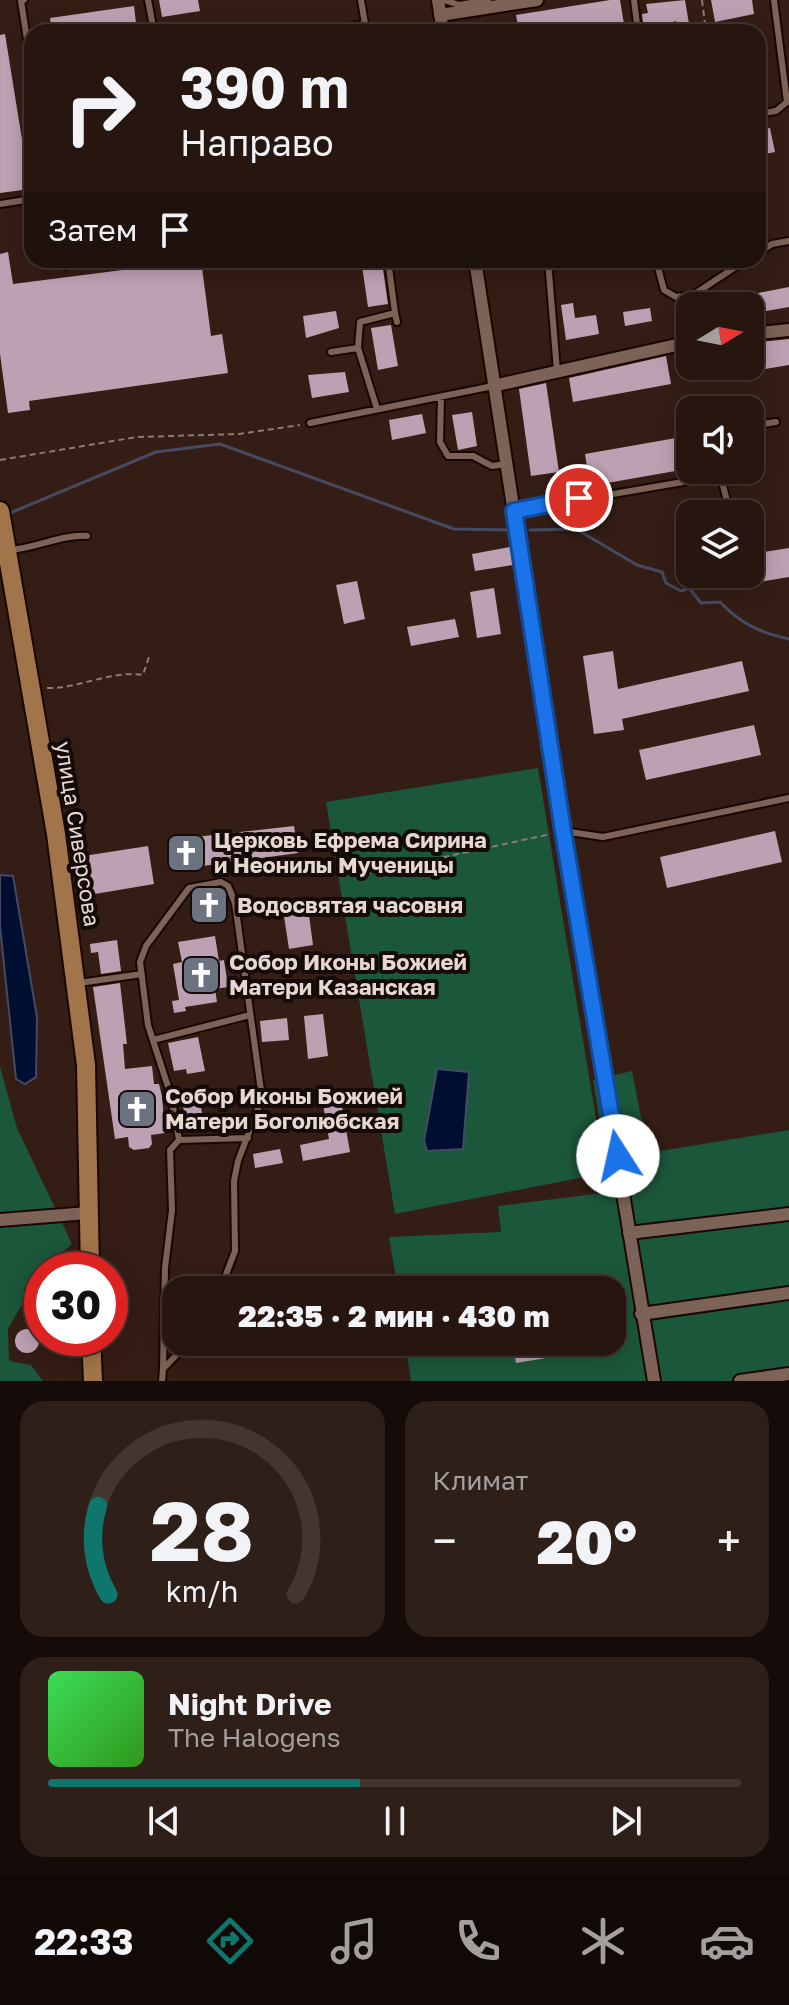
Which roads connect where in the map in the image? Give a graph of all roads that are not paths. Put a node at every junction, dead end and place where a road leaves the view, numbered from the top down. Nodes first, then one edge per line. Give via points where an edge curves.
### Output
1 (24, 0) edge
2 (148, 0) edge
3 (361, 0) edge
4 (441, 0) edge
5 (488, 0) edge
6 (537, 0) edge
7 (634, 0) edge
8 (774, 0) edge
9 (440, 15) junction
10 (25, 24) edge
11 (152, 24) edge
12 (365, 24) edge
13 (442, 24) edge
14 (637, 24) edge
15 (787, 69) edge
16 (766, 113) edge
17 (24, 200) edge
18 (0, 204) edge
19 (789, 241) edge
20 (766, 248) edge
21 (389, 268) edge
22 (476, 268) edge
23 (658, 268) edge
24 (734, 268) edge
25 (549, 270) edge
26 (395, 313) junction
27 (397, 322) dead end
28 (789, 330) edge
29 (764, 333) edge
30 (676, 345) edge
31 (358, 348) junction
32 (331, 352) dead end
33 (557, 371) junction
34 (493, 386) junction
35 (441, 397) junction
36 (377, 409) junction
37 (776, 422) dead end
38 (310, 423) road end
39 (764, 424) edge
40 (506, 464) junction
41 (676, 483) edge
42 (0, 511) edge
43 (514, 511) junction
44 (87, 536) dead end
45 (7, 551) junction
46 (789, 798) edge
47 (563, 831) junction
48 (142, 974) junction
49 (75, 983) junction
50 (250, 1015) junction
51 (153, 1040) junction
52 (248, 1138) junction
53 (179, 1140) junction
54 (88, 1213) junction
55 (789, 1214) edge
56 (0, 1220) edge
57 (629, 1233) junction
58 (89, 1252) edge
59 (225, 1276) edge
60 (789, 1293) edge
61 (641, 1314) junction
62 (92, 1356) edge
63 (176, 1356) edge
64 (163, 1369) junction
65 (789, 1374) edge
66 (93, 1381) edge
67 (162, 1381) edge
68 (654, 1381) edge
69 (740, 1381) edge

1 - 10 lane
2 - 11 lane
3 - 12 lane
4 - 5 lane via 459,5
4 - 9 street
6 - 9 street
7 - 14 lane
8 - 15 lane
9 - 13 street
15 - 16 lane via 787,102
17 - 18 lane
19 - 20 lane
21 - 26 lane
22 - 34 street
23 - 24 lane via 664,290 676,297 693,295
25 - 33 lane
26 - 27 lane
26 - 31 lane via 360,322
28 - 29 street
30 - 33 street
31 - 32 lane
31 - 36 lane
33 - 34 street
34 - 35 lane
34 - 40 street
35 - 36 lane
35 - 40 lane via 440,442 448,456
36 - 38 lane
37 - 39 lane
40 - 43 street
41 - 43 lane
42 - 45 street, улица Сиверсова
43 - 47 street
44 - 45 lane
45 - 49 street, улица Сиверсова via 56,834
46 - 47 lane via 603,837
47 - 57 street
48 - 49 lane
48 - 50 lane via 146,946 189,888 221,882 235,903
48 - 51 lane
49 - 54 street, улица Сиверсова via 86,1065
50 - 51 lane
50 - 52 lane via 262,1098
51 - 53 lane
52 - 53 lane
52 - 59 lane via 234,1181 235,1251
53 - 64 lane via 169,1161 172,1210
54 - 56 street
54 - 58 street, улица Сиверсова
55 - 57 street
57 - 61 street
60 - 61 street
61 - 68 street
62 - 66 street
63 - 64 lane
64 - 67 lane
65 - 69 street

